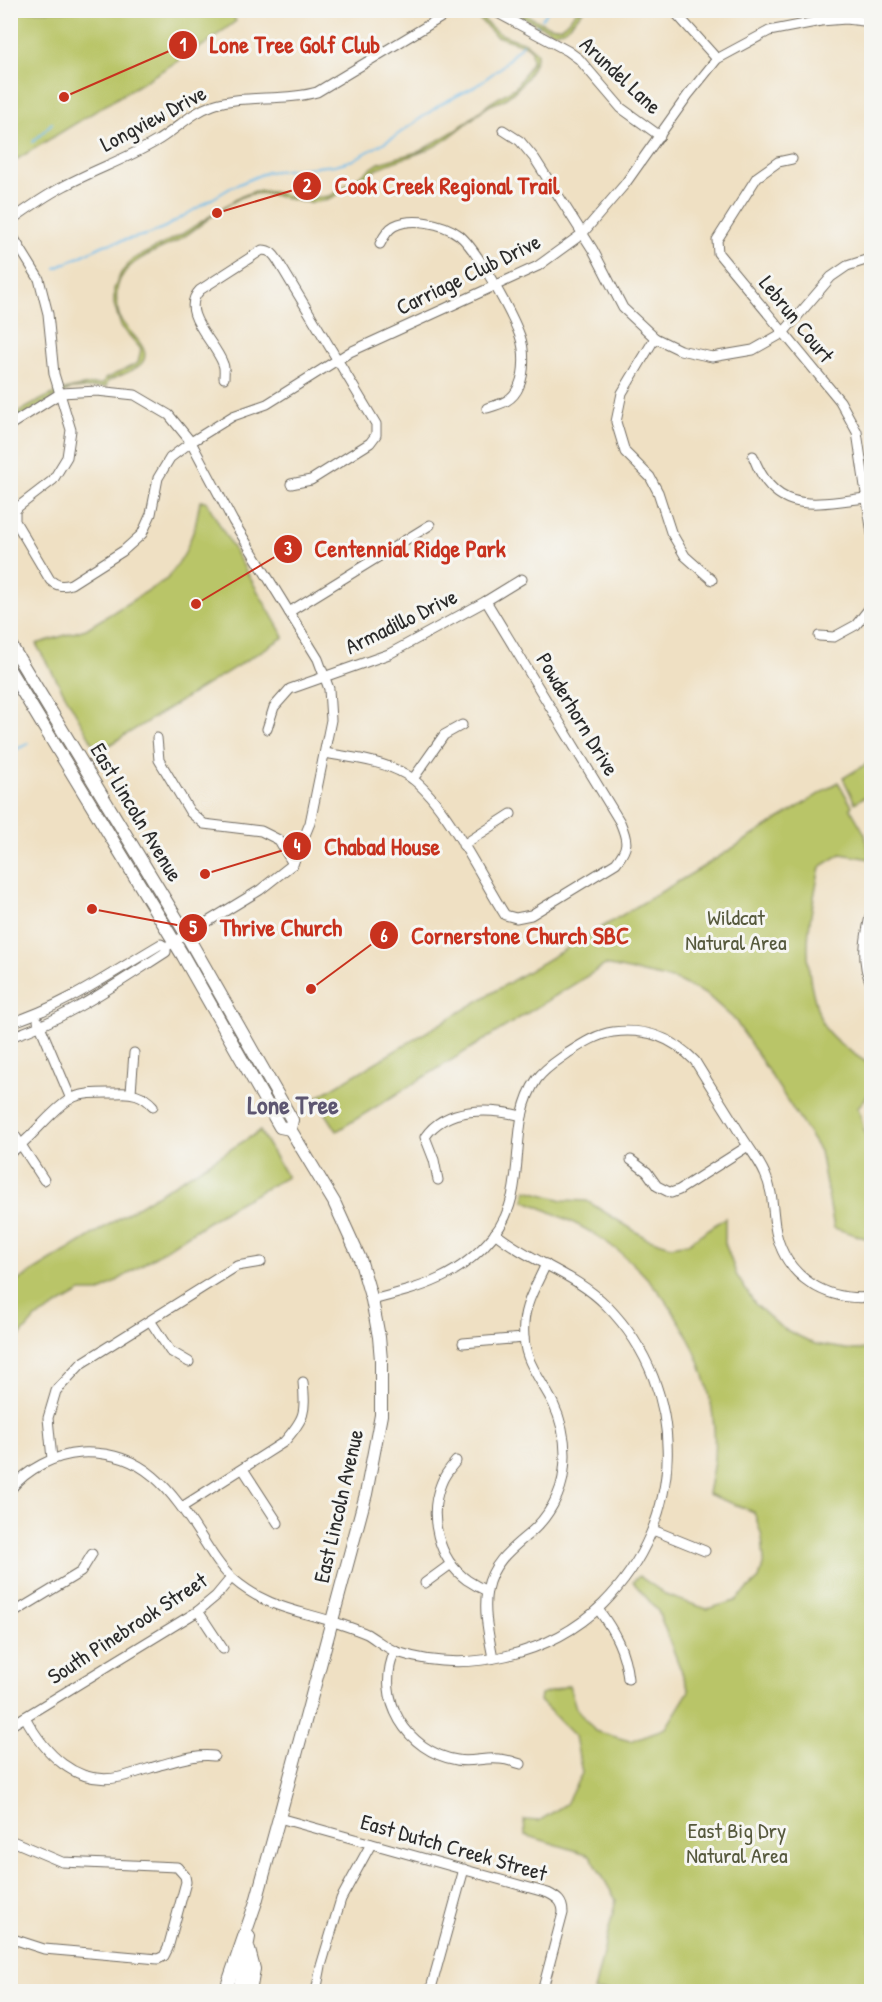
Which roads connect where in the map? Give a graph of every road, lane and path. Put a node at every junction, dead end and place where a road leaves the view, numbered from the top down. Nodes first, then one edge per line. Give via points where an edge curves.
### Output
1 (449, 10) edge
2 (492, 10) edge
3 (673, 10) edge
4 (819, 10) edge
5 (821, 21) junction
6 (872, 22) edge
7 (717, 59) junction
8 (503, 130) dead end
9 (660, 136) junction
10 (792, 159) dead end
11 (10, 221) edge
12 (10, 232) edge
13 (582, 234) junction
14 (380, 244) dead end
15 (872, 258) edge
16 (495, 287) junction
17 (783, 333) junction
18 (656, 338) junction
19 (336, 359) junction
20 (224, 378) dead end
21 (61, 393) junction
22 (487, 408) dead end
23 (10, 425) edge
24 (191, 442) junction
25 (753, 456) dead end
26 (291, 484) dead end
27 (866, 498) junction
28 (430, 525) dead end
29 (872, 534) edge
30 (522, 579) dead end
31 (712, 580) dead end
32 (486, 601) junction
33 (872, 605) edge
34 (289, 612) junction
35 (819, 636) dead end
36 (10, 644) edge
37 (10, 671) edge
38 (326, 677) junction
39 (462, 725) dead end
40 (267, 729) dead end
41 (157, 738) dead end
42 (325, 753) junction
43 (413, 779) junction
44 (511, 814) dead end
45 (872, 819) edge
46 (872, 830) edge
47 (463, 845) junction
48 (293, 864) junction
49 (872, 907) edge
50 (186, 934) junction
51 (170, 944) junction
52 (872, 986) edge
53 (36, 1016) junction
54 (10, 1023) edge
55 (40, 1026) junction
56 (10, 1037) edge
57 (134, 1053) dead end
58 (131, 1092) junction
59 (71, 1098) junction
60 (153, 1106) dead end
61 (522, 1116) junction
62 (10, 1128) edge
63 (290, 1129) junction
64 (22, 1145) junction
65 (748, 1146) junction
66 (10, 1153) edge
67 (631, 1160) dead end
68 (44, 1180) dead end
69 (438, 1180) dead end
70 (495, 1233) junction
71 (261, 1262) dead end
72 (546, 1264) junction
73 (872, 1297) edge
74 (372, 1300) junction
75 (151, 1322) junction
76 (524, 1338) junction
77 (463, 1343) dead end
78 (189, 1362) dead end
79 (303, 1382) dead end
80 (52, 1459) junction
81 (456, 1461) dead end
82 (243, 1469) junction
83 (10, 1490) edge
84 (182, 1507) junction
85 (278, 1523) dead end
86 (653, 1530) junction
87 (705, 1551) dead end
88 (92, 1554) dead end
89 (451, 1563) junction
90 (231, 1578) junction
91 (425, 1583) dead end
92 (487, 1591) junction
93 (598, 1609) junction
94 (198, 1611) junction
95 (10, 1615) edge
96 (332, 1621) junction
97 (223, 1649) dead end
98 (395, 1651) junction
99 (493, 1658) junction
100 (628, 1680) dead end
101 (25, 1717) junction
102 (10, 1726) edge
103 (214, 1756) dead end
104 (521, 1764) dead end
105 (279, 1818) junction
106 (10, 1840) edge
107 (371, 1844) junction
108 (464, 1869) junction
109 (256, 1902) junction
110 (10, 1938) edge
111 (248, 1946) junction
112 (225, 1992) edge
113 (239, 1992) edge
114 (250, 1992) edge
115 (316, 1992) edge
116 (430, 1992) edge
117 (542, 1992) edge

1 - 11 street, Longview Drive via 317,92 298,98 213,104 156,142 63,186
2 - 9 street, Arundel Lane via 573,55 621,108
3 - 7 street
4 - 5 street
5 - 6 street, Carriage Club Drive
5 - 7 street, Carriage Club Drive via 770,32
7 - 9 street, Carriage Club Drive
8 - 13 street via 520,141 535,159
9 - 13 street, Carriage Club Drive via 626,184
10 - 17 street, Lebrun Court via 778,162 757,177 717,240 718,253
12 - 21 street via 39,279 48,314 54,374
13 - 16 street, Carriage Club Drive via 538,266
13 - 18 street via 623,308
14 - 16 street via 392,227 412,221 439,225 459,235 473,250
15 - 17 street via 847,266 831,277
16 - 19 street, Carriage Club Drive
16 - 22 street via 520,338 524,358 519,386 507,403
17 - 18 street via 753,350 712,357 680,350
17 - 27 street, Lebrun Court via 840,401 857,432
18 - 31 street via 622,393 616,422 625,452 650,477 671,532 685,556
19 - 20 street via 278,261 262,250 193,298 192,310 224,365
19 - 24 street, Carriage Club Drive via 267,404 233,416
19 - 26 street via 376,424 376,435 370,443 311,480
21 - 23 street
21 - 24 street via 135,395 169,415
21 - 24 street, Carriage Club Drive via 70,430 67,457 53,480 18,507 14,516 50,580 60,586 71,584 142,534 151,514 158,478 170,458
24 - 34 street via 233,521
25 - 27 street via 759,475 768,486 789,500 813,504
27 - 29 street, Lebrun Court
28 - 34 street
30 - 32 street, Armadillo Drive
32 - 38 street, Armadillo Drive via 389,654
32 - 47 street, Powderhorn Drive via 620,822 626,838 625,851 616,863 531,915 516,918 505,915
33 - 35 street via 856,625 834,637
34 - 38 street
36 - 50 main road, East Lincoln Avenue
37 - 51 main road, East Lincoln Avenue
38 - 40 street, Armadillo Drive via 290,689 274,707
38 - 42 street via 332,708
39 - 43 street via 444,735
41 - 48 street via 159,760 190,813 204,824 261,831 279,840
42 - 43 street via 377,762
42 - 48 street via 307,834
43 - 47 street via 433,799
44 - 47 street
45 - 46 street
48 - 50 street via 261,890
49 - 52 street via 864,964
50 - 51 street
50 - 63 main road, East Lincoln Avenue via 292,1120
51 - 53 street via 162,944
51 - 55 street via 166,952 140,969
51 - 63 main road, East Lincoln Avenue via 280,1127
53 - 54 street
53 - 55 street
55 - 56 street
55 - 59 street
57 - 58 street
58 - 59 street
58 - 60 street via 145,1097
59 - 64 street
61 - 65 street via 531,1090 549,1067 594,1038 639,1031 683,1048
61 - 69 street via 477,1110 452,1117 430,1130 426,1144
61 - 70 street via 513,1197
62 - 64 street
63 - 74 main road, East Lincoln Avenue via 344,1222
64 - 66 street
64 - 68 street
65 - 67 street via 671,1192 657,1186
65 - 73 street via 770,1184 778,1243 793,1270 831,1294
70 - 72 street
70 - 74 street via 467,1261 440,1279
71 - 75 street via 237,1266
72 - 76 street via 526,1310
72 - 86 street via 568,1275 606,1305 638,1345 651,1369 668,1450 667,1476
74 - 96 main road, East Lincoln Avenue via 381,1360 381,1415 366,1494
75 - 78 street via 170,1351
75 - 80 street via 82,1363 56,1391 48,1418
76 - 77 street
76 - 92 street via 532,1370 560,1420 564,1470 549,1511 507,1551 491,1576
79 - 82 street via 305,1409 296,1429 284,1442
80 - 83 street via 25,1475
80 - 84 street via 94,1453 126,1460 158,1479
81 - 89 street via 441,1484 435,1510 438,1538
82 - 84 street
82 - 85 street
84 - 90 street
86 - 87 street
86 - 93 street via 631,1572
88 - 95 street via 81,1572
89 - 91 street
89 - 92 street via 466,1580
90 - 94 street, South Pinebrook Street
90 - 96 street via 268,1603
92 - 99 street via 486,1618
93 - 99 street via 552,1640 524,1652
93 - 100 street via 617,1637
94 - 97 street
94 - 101 street, South Pinebrook Street
96 - 98 street
96 - 105 main road, East Lincoln Avenue
98 - 99 street via 439,1660
98 - 104 street via 388,1670 391,1703 401,1724 417,1742 456,1760 498,1758
101 - 102 street, South Pinebrook Street
101 - 103 street via 53,1757 92,1777 118,1778 197,1755
105 - 107 street, East Dutch Creek Street
105 - 109 main road, East Lincoln Avenue
106 - 110 street via 62,1862 177,1868 183,1871 186,1882 168,1948 158,1959 44,1949
107 - 108 street, East Dutch Creek Street
107 - 115 street via 341,1899
108 - 116 street
108 - 117 street, East Dutch Creek Street via 558,1898 563,1913
109 - 111 main road, East Lincoln Avenue
109 - 112 main road, East Lincoln Avenue
111 - 113 main road, East Lincoln Avenue
111 - 114 main road via 254,1969

